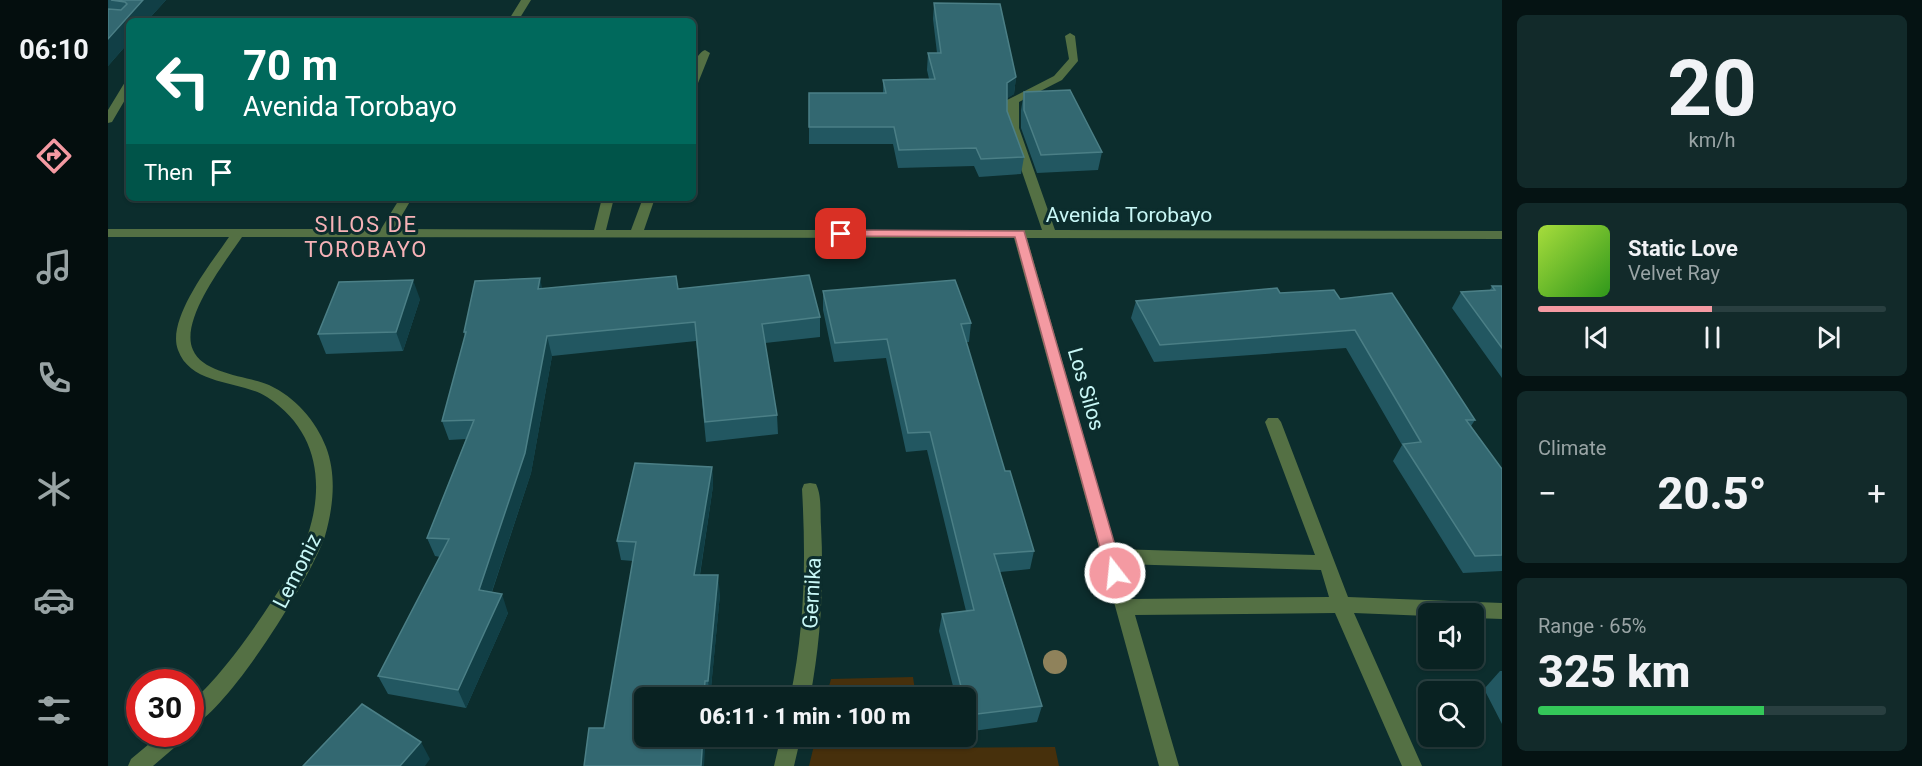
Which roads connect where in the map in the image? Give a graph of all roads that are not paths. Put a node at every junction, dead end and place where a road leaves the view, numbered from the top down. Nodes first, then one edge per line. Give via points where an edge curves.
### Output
1 (526, 0) edge
2 (515, 18) edge
3 (1070, 36) dead end
4 (705, 53) dead end
5 (696, 76) edge
6 (126, 89) edge
7 (108, 120) edge
8 (404, 201) edge
9 (607, 201) edge
10 (648, 201) edge
11 (108, 233) edge
12 (238, 233) junction
13 (385, 233) junction
14 (599, 234) junction
15 (636, 234) junction
16 (1019, 234) junction
17 (1050, 234) junction
18 (1502, 235) edge
19 (1273, 422) dead end
20 (810, 489) dead end
21 (1110, 556) junction
22 (1327, 563) junction
23 (1341, 604) junction
24 (1125, 607) junction
25 (1502, 611) edge
26 (802, 687) edge
27 (204, 703) edge
28 (160, 747) edge
29 (788, 747) edge
30 (138, 766) edge
31 (784, 766) edge
32 (1169, 766) edge
33 (1412, 766) edge

1 - 2 street
3 - 17 street via 1074,59 1058,78 1013,100 1013,128
4 - 5 street
6 - 7 street
8 - 13 street
9 - 14 street
10 - 15 street
11 - 12 street, Avenida Torobayo
12 - 13 street, Avenida Torobayo
12 - 27 street, Lemoniz via 185,323 185,350 207,371 248,381 292,408 309,427 320,449 326,474 325,501 305,563 263,632
13 - 14 street, Avenida Torobayo
14 - 15 street, Avenida Torobayo
15 - 16 street, Avenida Torobayo
16 - 17 street, Avenida Torobayo
16 - 21 street, Los Silos
17 - 18 street, Avenida Torobayo
19 - 22 street
20 - 26 street, Gernika via 815,547 813,612
21 - 22 street
21 - 24 street, Los Silos
22 - 23 street
23 - 24 street
23 - 25 street
23 - 33 street
24 - 32 street, Los Silos
28 - 30 street
29 - 31 street

